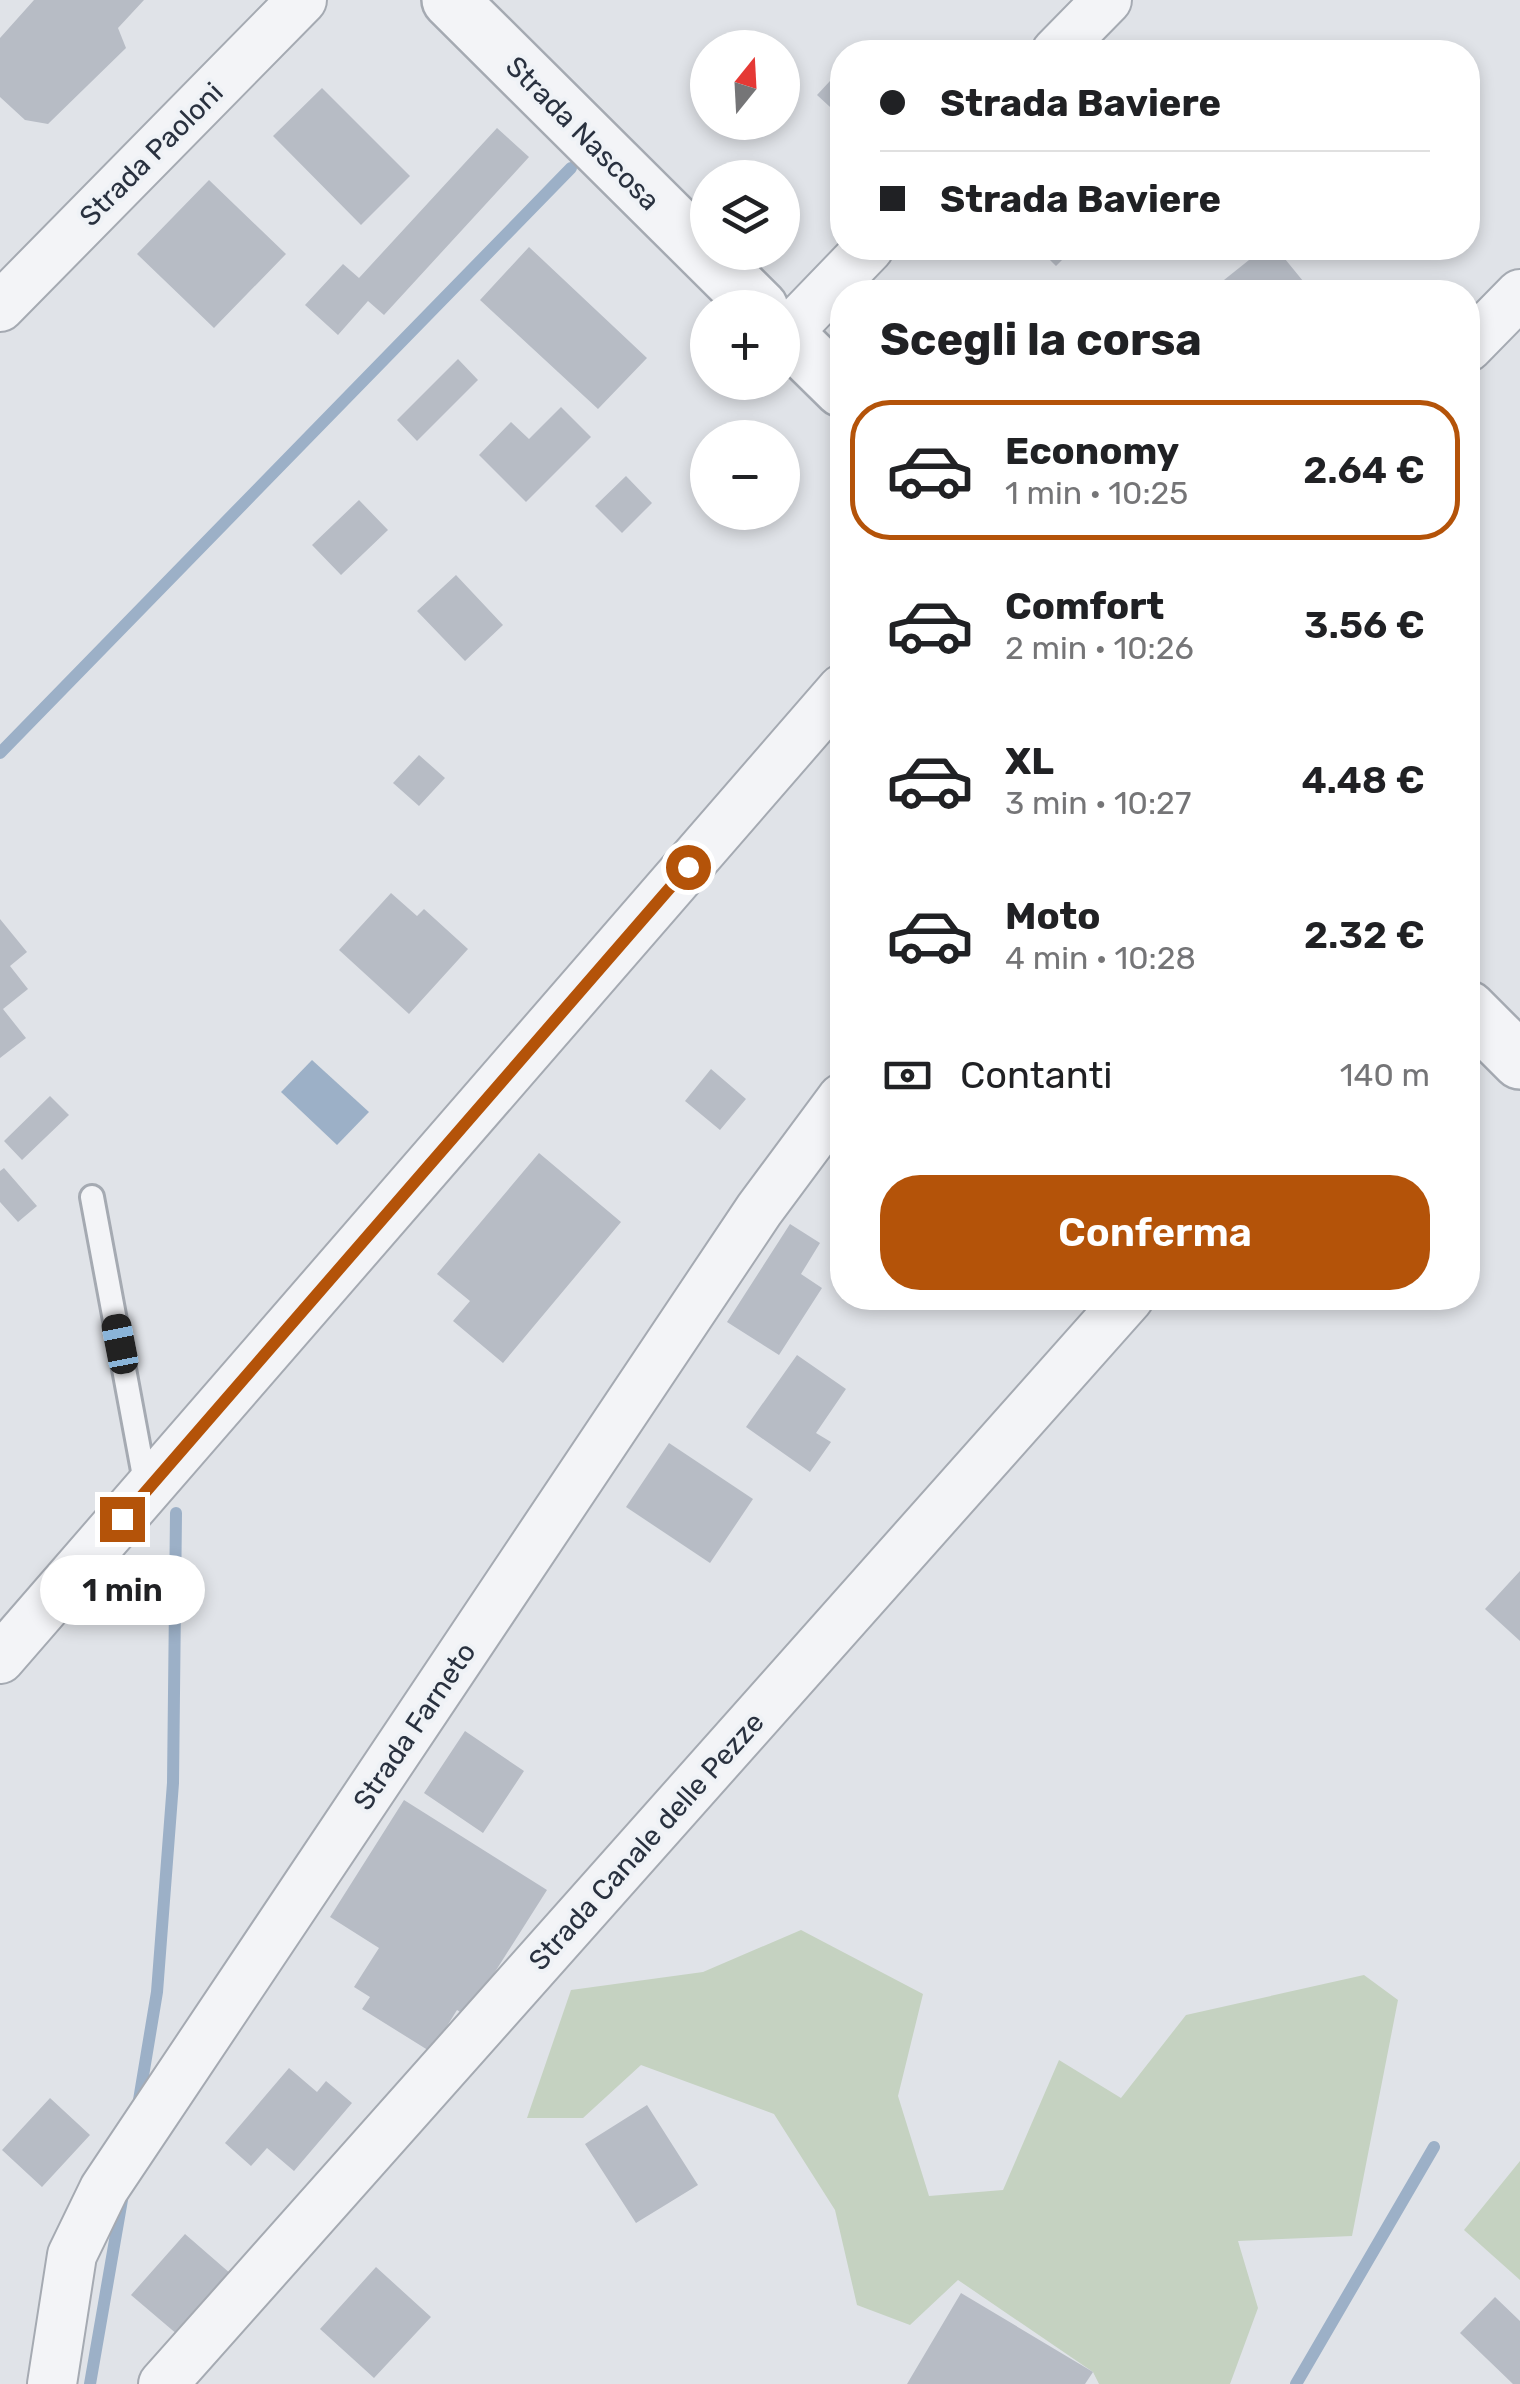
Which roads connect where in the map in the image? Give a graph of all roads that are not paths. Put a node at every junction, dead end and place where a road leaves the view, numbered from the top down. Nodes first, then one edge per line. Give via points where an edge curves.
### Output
1 (302, 0) edge
2 (450, 0) edge
3 (1106, 0) edge
4 (1068, 40) edge
5 (854, 260) edge
6 (742, 290) edge
7 (1520, 294) edge
8 (800, 304) edge
9 (0, 308) edge
10 (1480, 335) edge
11 (800, 348) edge
12 (830, 378) edge
13 (830, 703) edge
14 (1480, 1021) edge
15 (1520, 1061) edge
16 (830, 1114) edge
17 (92, 1197) dead end
18 (1118, 1310) edge
19 (147, 1491) junction
20 (0, 1659) edge
21 (52, 2384) edge
22 (163, 2384) edge

1 - 9 street, Strada Paoloni
2 - 6 street, Strada Nascosa
3 - 4 street
5 - 8 street
7 - 10 street
11 - 12 street, Strada Nascosa
13 - 19 street
14 - 15 street
16 - 21 street, Strada Farneto via 759,1210 116,2172 72,2255
17 - 19 lane
18 - 22 street, Strada Canale delle Pezze
19 - 20 street

